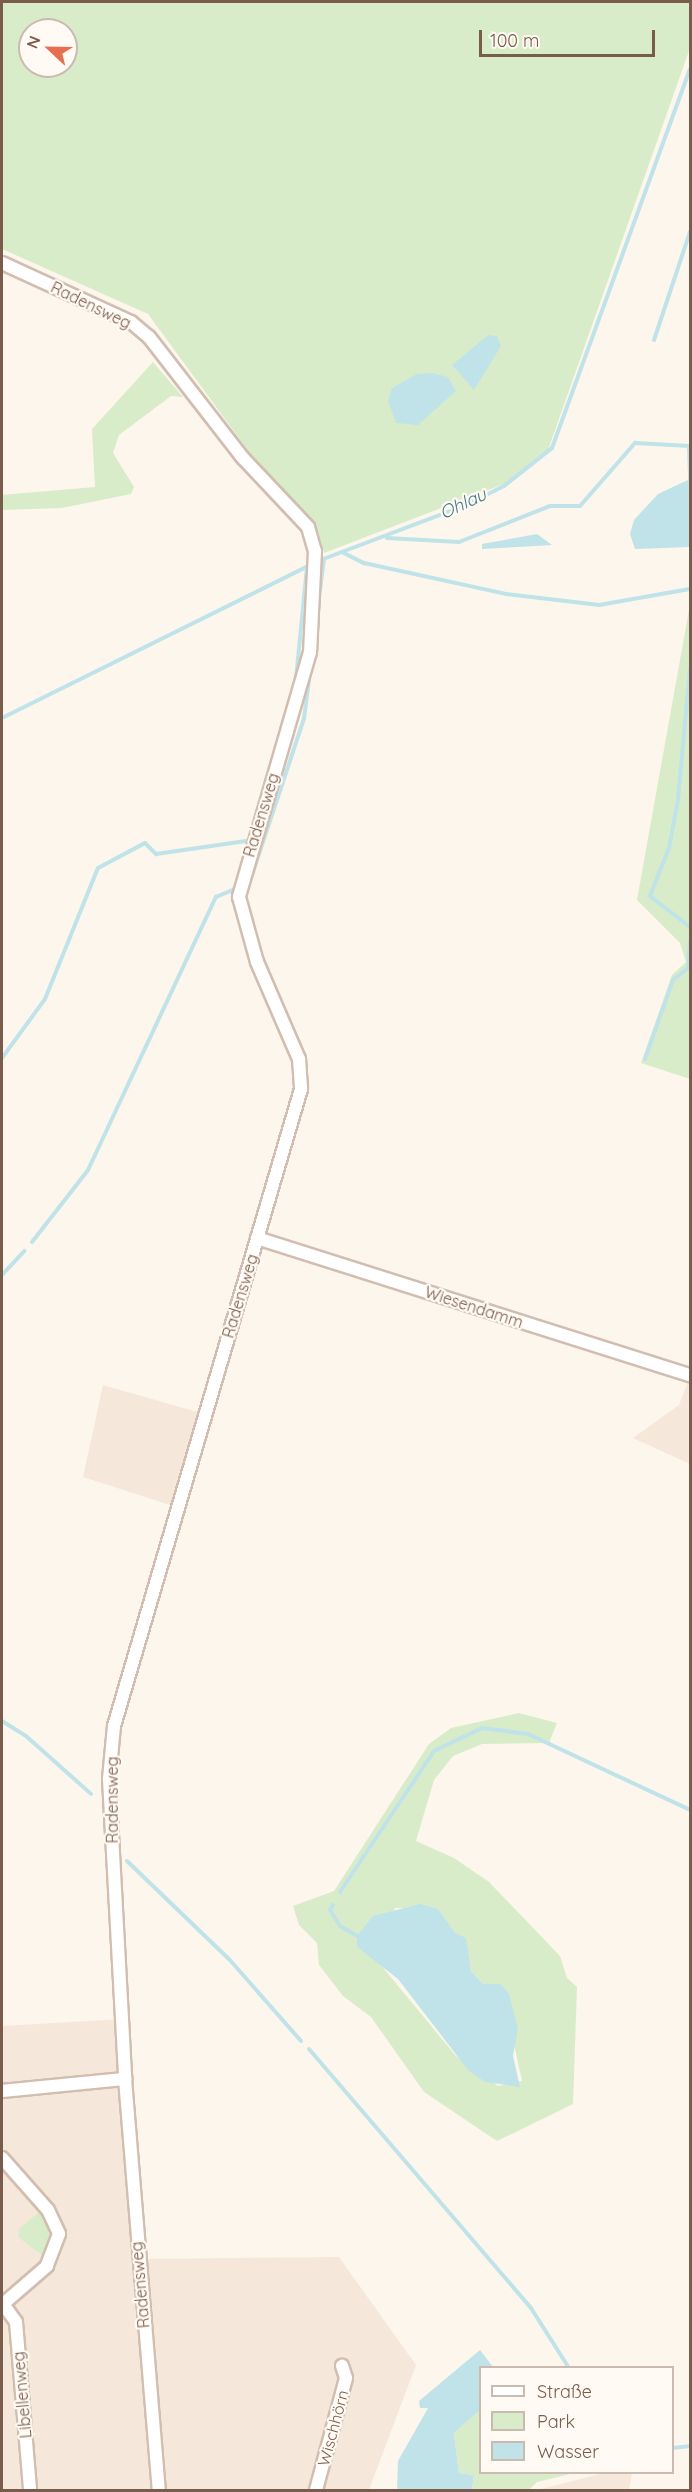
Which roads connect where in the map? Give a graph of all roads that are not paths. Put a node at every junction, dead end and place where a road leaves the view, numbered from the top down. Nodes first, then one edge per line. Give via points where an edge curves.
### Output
1 (2, 263) edge
2 (257, 1238) junction
3 (690, 1375) edge
4 (125, 2079) junction
5 (2, 2091) edge
6 (2, 2158) edge
7 (2, 2304) edge
8 (342, 2366) dead end
9 (30, 2490) edge
10 (159, 2490) edge
11 (316, 2490) edge

1 - 2 street, Radensweg via 131,322 149,338 243,458 308,527 315,551 310,652 299,701 251,842 239,897 257,962 299,1059 301,1089
2 - 3 street, Wiesendamm
2 - 4 street, Radensweg via 114,1726 109,1789
4 - 5 street
4 - 10 street, Radensweg
6 - 7 street via 48,2210 59,2234 47,2266
7 - 9 street, Libellenweg via 16,2322
8 - 11 street, Wischhörn via 346,2378

